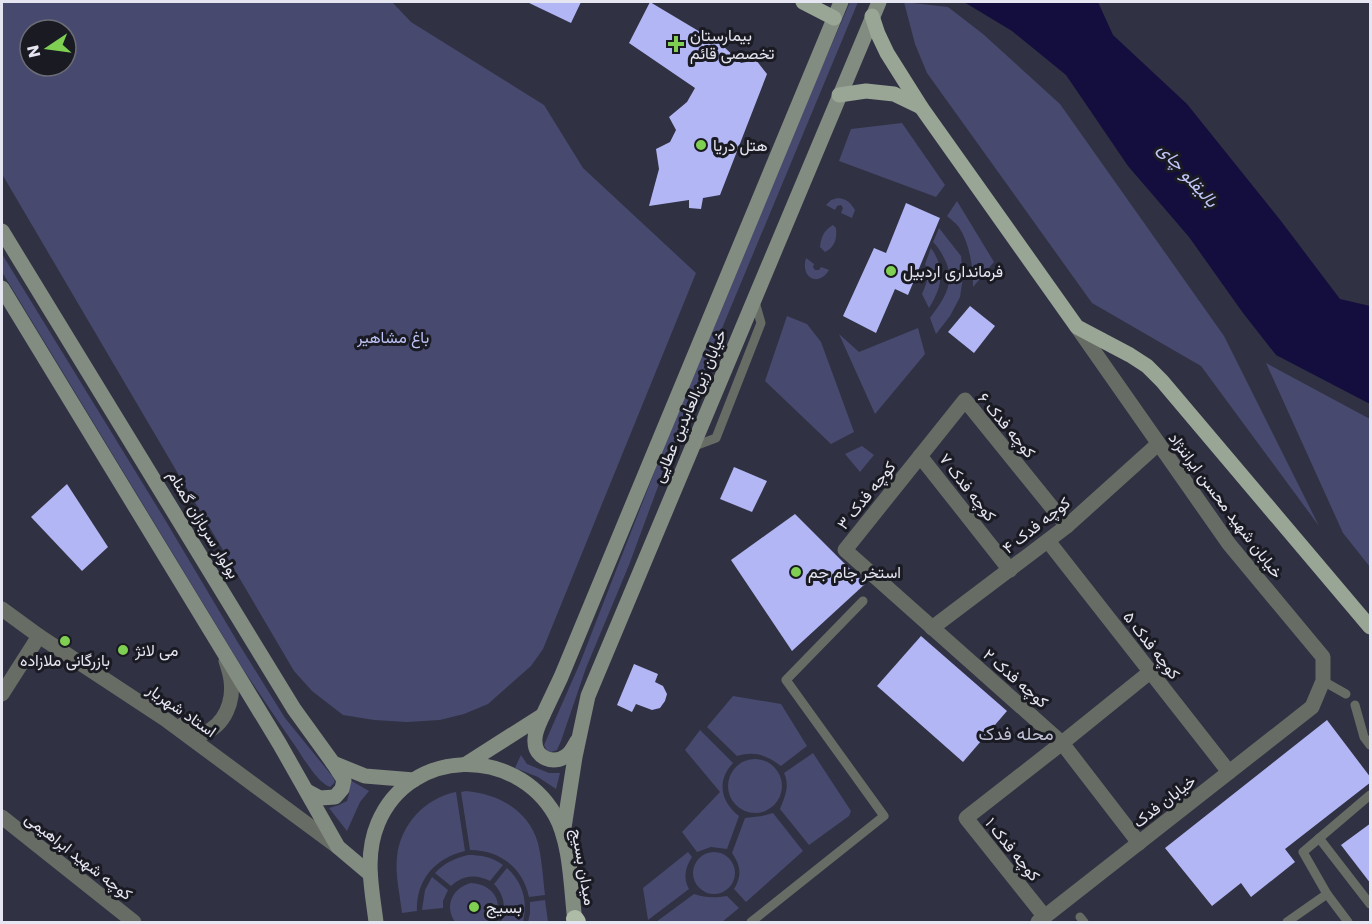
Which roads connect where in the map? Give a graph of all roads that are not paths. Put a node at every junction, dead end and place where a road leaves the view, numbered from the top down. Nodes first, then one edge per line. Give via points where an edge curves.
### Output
1 (803, 2) edge
2 (840, 2) edge
3 (879, 2) edge
4 (872, 16) junction
5 (834, 18) junction
6 (839, 95) junction
7 (921, 106) junction
8 (2, 231) edge
9 (2, 290) edge
10 (1077, 327) junction
11 (1158, 444) junction
12 (920, 456) junction
13 (1067, 526) junction
14 (1048, 541) junction
15 (1010, 570) junction
16 (863, 601) dead end
17 (2, 609) edge
18 (1371, 627) edge
19 (932, 628) junction
20 (39, 636) junction
21 (224, 653) junction
22 (1150, 672) junction
23 (1323, 681) junction
24 (2, 694) edge
25 (1346, 694) dead end
26 (1355, 705) dead end
27 (543, 715) junction
28 (165, 718) junction
29 (579, 738) junction
30 (1062, 743) junction
31 (1371, 745) edge
32 (333, 763) junction
33 (466, 764) junction
34 (1229, 772) junction
35 (414, 780) junction
36 (307, 792) junction
37 (1371, 795) edge
38 (2, 817) edge
39 (563, 834) junction
40 (1320, 838) junction
41 (1139, 843) junction
42 (338, 847) junction
43 (370, 874) junction
44 (1327, 894) junction
45 (1371, 904) edge
46 (1041, 920) edge
47 (134, 922) edge
48 (376, 922) edge
49 (576, 922) edge
50 (752, 922) edge
51 (1287, 922) edge
52 (1348, 922) edge

1 - 5 main road
2 - 5 main road, خیابان زین‌العابدین عطایی
3 - 4 main road, خیابان زین‌العابدین عطایی
4 - 6 main road, خیابان زین‌العابدین عطایی
4 - 7 main road, خیابان شهید محسن ایراننژاد via 887,53
5 - 27 main road, خیابان زین‌العابدین عطایی
6 - 7 main road via 866,91 894,94
6 - 29 main road, خیابان زین‌العابدین عطایی via 588,696
7 - 10 main road, خیابان شهید محسن ایراننژاد
8 - 32 main road, بولوار سربازان گمنام via 294,709
9 - 21 main road
10 - 11 street, خیابان شهید محسن ایراننژاد
10 - 18 main road, خیابان شهید محسن ایراننژاد via 1130,355 1162,381
11 - 13 street, کوچه فدک ۴
11 - 23 street, خیابان شهید محسن ایراننژاد via 1229,544 1323,657
12 - 13 street, کوچه فدک ۶ via 965,400
12 - 15 street, کوچه فدک ۷
12 - 19 street, کوچه فدک ۳ via 845,550
13 - 14 street, کوچه فدک ۴
14 - 15 street, کوچه فدک ۴
14 - 22 street, کوچه فدک ۵
15 - 19 street, کوچه فدک ۴
16 - 50 lane via 786,680 884,816
17 - 20 street, استاد شهریار
19 - 30 street, کوچه فدک ۲
20 - 24 street
20 - 28 street, استاد شهریار
21 - 28 street via 231,688 227,711 218,725 204,733
21 - 36 main road
22 - 30 street, کوچه فدک ۱
22 - 34 street, کوچه فدک ۵
23 - 25 lane
23 - 34 street, خیابان فدک via 1312,707
26 - 31 lane via 1364,737
27 - 29 main road, خیابان زین‌العابدین عطایی via 535,744 547,760 567,755
27 - 33 main road
28 - 42 street, استاد شهریار
29 - 39 main road, خیابان زین‌العابدین عطایی
30 - 41 street, کوچه فدک ۲
30 - 46 street, کوچه فدک ۱ via 966,818
32 - 35 main road via 365,776
32 - 36 main road via 344,780 335,797 320,798
33 - 35 main road, میدان بسیج via 447,766
33 - 39 main road, میدان بسیج via 484,765 518,777 546,801
34 - 41 street, خیابان فدک
35 - 43 main road, میدان بسیج via 388,806 379,822 372,839
36 - 42 main road
37 - 40 lane
38 - 47 street, کوچه شهید ابراهیمی
39 - 49 main road, میدان بسیج
40 - 44 lane via 1303,852
40 - 45 lane
41 - 46 street, خیابان فدک
42 - 43 main road
43 - 48 main road, میدان بسیج
44 - 51 lane
44 - 52 lane

